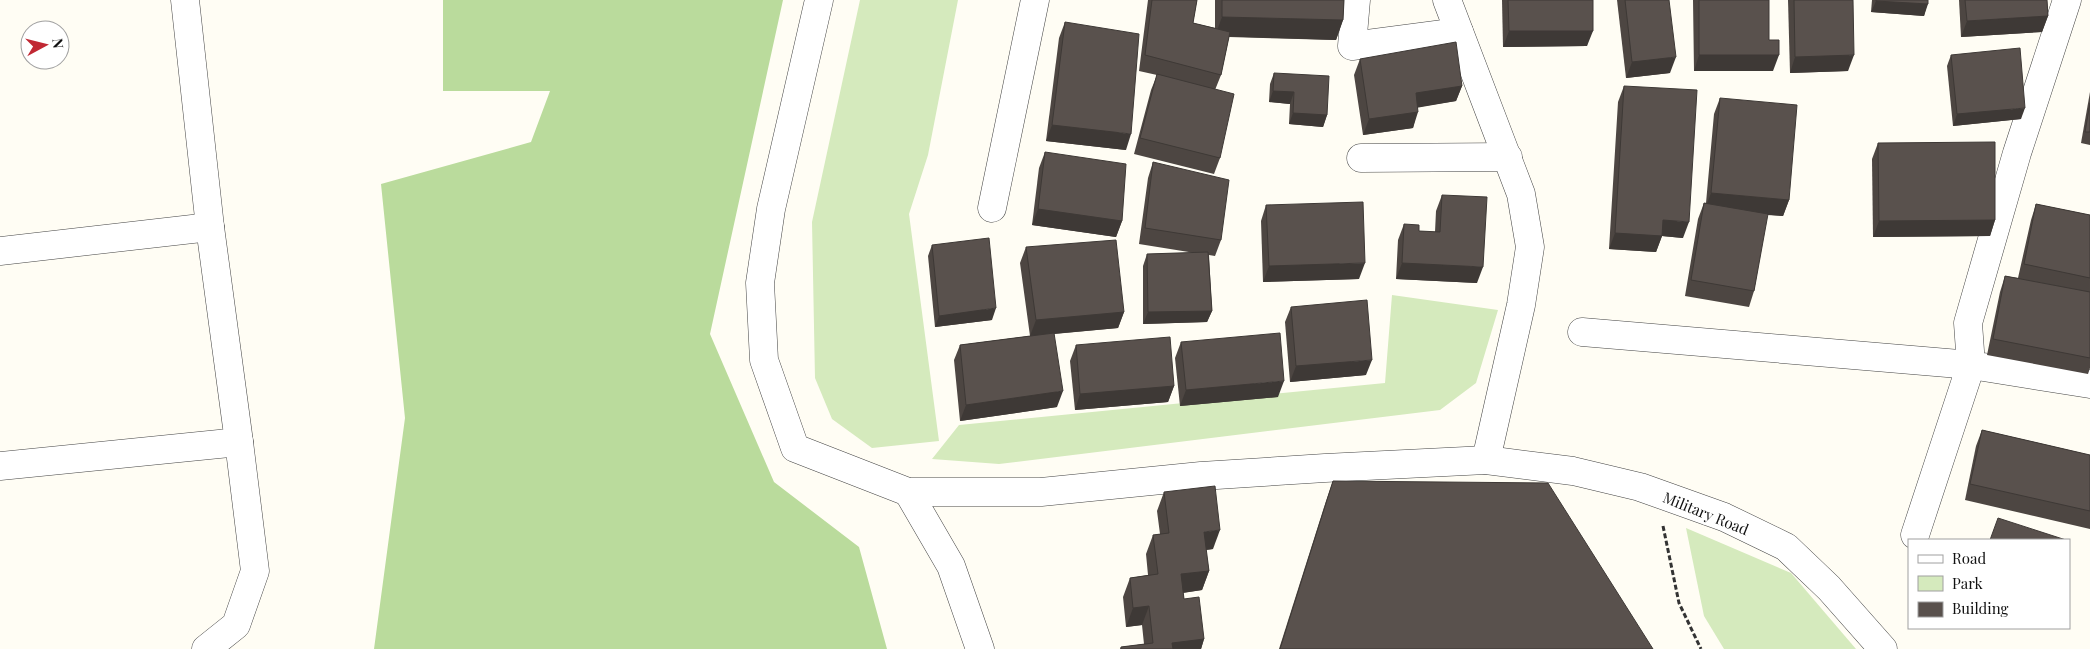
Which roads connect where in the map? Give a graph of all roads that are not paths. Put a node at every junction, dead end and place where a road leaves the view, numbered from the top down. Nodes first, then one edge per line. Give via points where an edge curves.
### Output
1 (185, 0) edge
2 (819, 0) edge
3 (1035, 0) edge
4 (1356, 0) edge
5 (1447, 0) edge
6 (2067, 0) edge
7 (1459, 32) junction
8 (1508, 157) junction
9 (1362, 158) dead end
10 (992, 208) dead end
11 (210, 227) junction
12 (0, 251) edge
13 (1582, 332) dead end
14 (1971, 365) junction
15 (2090, 384) edge
16 (238, 442) junction
17 (1486, 460) junction
18 (0, 466) edge
19 (908, 492) junction
20 (1915, 535) dead end
21 (206, 649) edge
22 (980, 649) edge
23 (1883, 649) edge

1 - 11 street
2 - 19 street via 771,209 760,283 764,360 795,448
3 - 10 street
4 - 7 street via 1352,46
5 - 7 street
6 - 14 street via 2017,153 1968,323
7 - 8 street
8 - 9 street
8 - 17 street via 1521,194 1530,247 1521,305
11 - 12 street
11 - 16 street
13 - 14 street
14 - 15 street
14 - 20 street
16 - 18 street
16 - 21 street via 256,571 236,625
17 - 19 street, Military Road via 1201,476 1041,492
17 - 23 street, Military Road via 1573,471 1656,493 1724,517 1786,548 1829,588
19 - 22 street via 951,566

